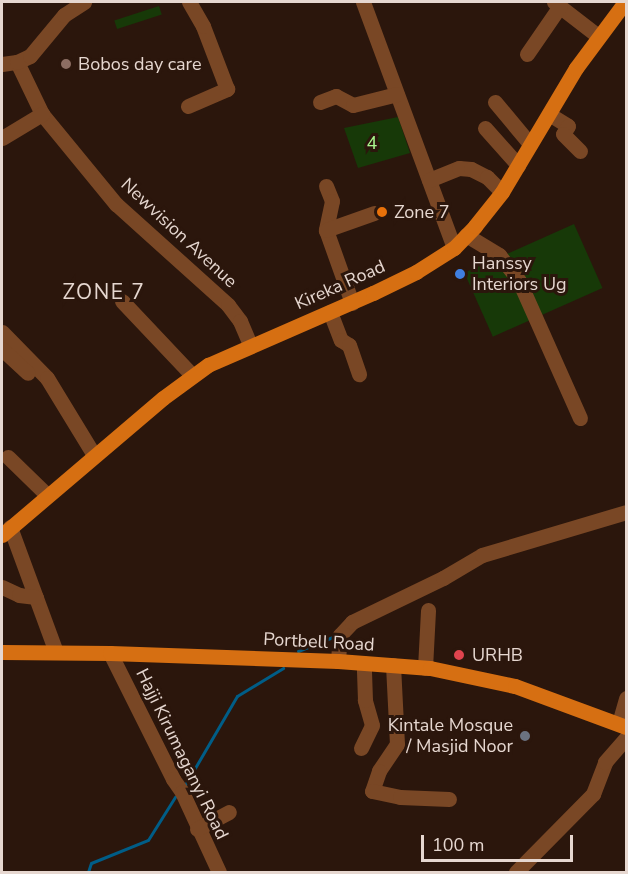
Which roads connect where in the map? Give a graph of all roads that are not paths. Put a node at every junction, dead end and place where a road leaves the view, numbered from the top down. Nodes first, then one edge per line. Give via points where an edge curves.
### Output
1 (84, 2) edge
2 (189, 2) edge
3 (363, 2) edge
4 (624, 2) edge
5 (557, 4) edge
6 (598, 36) junction
7 (527, 54) dead end
8 (9, 63) edge
9 (397, 94) junction
10 (320, 102) dead end
11 (495, 102) dead end
12 (188, 106) dead end
13 (42, 114) junction
14 (549, 114) junction
15 (485, 128) dead end
16 (2, 138) edge
17 (530, 144) junction
18 (580, 151) dead end
19 (518, 165) junction
20 (429, 180) junction
21 (326, 186) dead end
22 (502, 192) junction
23 (374, 213) dead end
24 (326, 230) junction
25 (466, 235) junction
26 (454, 248) junction
27 (122, 301) dead end
28 (352, 303) junction
29 (330, 312) junction
30 (2, 332) edge
31 (250, 345) junction
32 (2, 349) edge
33 (359, 374) dead end
34 (193, 376) junction
35 (47, 378) junction
36 (580, 418) dead end
37 (94, 455) junction
38 (8, 457) dead end
39 (47, 495) junction
40 (627, 512) edge
41 (6, 531) edge
42 (2, 587) edge
43 (36, 597) junction
44 (428, 610) dead end
45 (2, 652) edge
46 (56, 652) junction
47 (110, 653) junction
48 (338, 661) junction
49 (364, 663) junction
50 (393, 665) junction
51 (425, 668) junction
52 (627, 698) edge
53 (623, 725) edge
54 (627, 738) edge
55 (361, 748) dead end
56 (449, 799) dead end
57 (229, 812) dead end
58 (197, 829) junction
59 (219, 873) edge
60 (516, 873) edge

1 - 8 street via 64,15 39,48
2 - 12 street via 228,89
3 - 9 street
4 - 6 main road, Kireka Road
5 - 6 street
5 - 7 street
6 - 14 main road, Kireka Road
8 - 13 street, Newvision Avenue
9 - 10 street via 353,105 336,96
9 - 20 street
11 - 17 street
13 - 16 street
13 - 31 street, Newvision Avenue via 116,204 228,305
14 - 17 main road, Kireka Road
14 - 18 street via 568,126 563,134
15 - 19 street
17 - 19 main road, Kireka Road
19 - 22 main road, Kireka Road
20 - 22 street via 459,168 471,169 487,177
20 - 26 street
21 - 24 street via 332,201
22 - 25 main road, Kireka Road
23 - 24 street
24 - 28 street
25 - 26 main road, Kireka Road
25 - 36 street via 499,255 519,281
26 - 28 main road, Kireka Road via 416,272
27 - 34 street
28 - 29 main road, Kireka Road
29 - 31 main road, Kireka Road
29 - 33 street via 342,340 349,345
30 - 35 street
31 - 34 main road, Kireka Road
32 - 35 street via 33,378
34 - 37 main road, Kireka Road
35 - 37 street
37 - 39 main road, Kireka Road
38 - 39 street
39 - 41 main road, Kireka Road
40 - 48 street via 482,555 352,622 340,635
41 - 43 street
42 - 43 street
43 - 46 street
44 - 51 street
45 - 46 main road, Portbell Road
46 - 47 main road, Portbell Road
47 - 48 main road, Portbell Road
47 - 58 street, Hajji Kirumaganyi Road
48 - 49 main road, Portbell Road
49 - 50 main road, Portbell Road
49 - 55 street via 365,700 372,725
50 - 51 main road, Portbell Road
50 - 56 street via 397,744 379,771 372,791 400,797
51 - 53 main road, Portbell Road via 514,686
52 - 53 street
54 - 60 street via 605,762 593,794
57 - 58 street
58 - 59 street, Hajji Kirumaganyi Road

